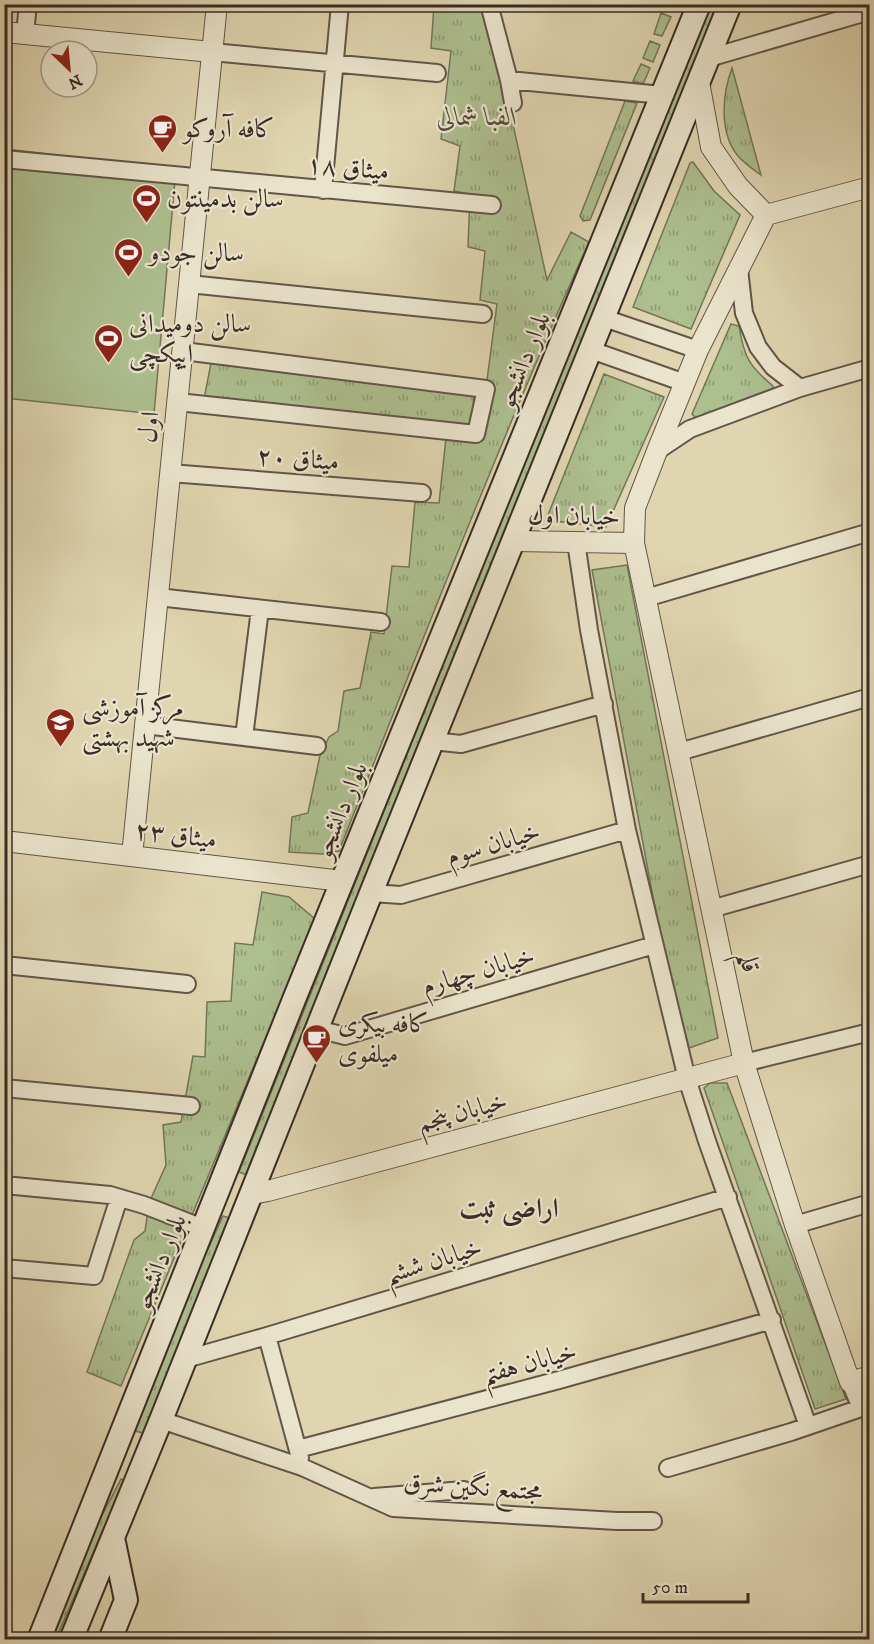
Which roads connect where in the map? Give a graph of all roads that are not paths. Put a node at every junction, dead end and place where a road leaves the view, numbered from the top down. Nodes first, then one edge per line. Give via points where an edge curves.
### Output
1 (28, 4) edge
2 (217, 4) edge
3 (340, 4) edge
4 (489, 4) edge
5 (699, 4) edge
6 (730, 4) edge
7 (870, 11) edge
8 (4, 32) edge
9 (25, 34) junction
10 (212, 52) junction
11 (709, 58) junction
12 (333, 64) junction
13 (436, 74) dead end
14 (509, 80) junction
15 (699, 82) junction
16 (662, 95) junction
17 (513, 102) dead end
18 (4, 159) edge
19 (200, 179) junction
20 (870, 187) edge
21 (323, 190) junction
22 (492, 205) dead end
23 (766, 215) junction
24 (739, 269) junction
25 (189, 284) junction
26 (483, 315) dead end
27 (604, 318) junction
28 (591, 350) junction
29 (698, 350) junction
30 (183, 351) junction
31 (870, 368) edge
32 (685, 383) junction
33 (800, 388) junction
34 (178, 402) junction
35 (657, 451) junction
36 (170, 474) junction
37 (422, 493) dead end
38 (870, 532) edge
39 (514, 541) junction
40 (576, 542) junction
41 (634, 543) junction
42 (158, 597) junction
43 (646, 598) junction
44 (260, 609) junction
45 (381, 622) dead end
46 (870, 697) edge
47 (604, 704) junction
48 (145, 725) junction
49 (244, 737) junction
50 (432, 741) junction
51 (317, 746) dead end
52 (679, 752) junction
53 (627, 830) junction
54 (4, 841) edge
55 (132, 856) junction
56 (870, 864) edge
57 (342, 881) junction
58 (371, 893) junction
59 (711, 909) junction
60 (654, 945) junction
61 (4, 965) edge
62 (187, 984) dead end
63 (317, 1029) junction
64 (870, 1032) edge
65 (744, 1064) junction
66 (687, 1079) junction
67 (4, 1088) edge
68 (191, 1106) dead end
69 (4, 1185) edge
70 (220, 1185) junction
71 (251, 1194) junction
72 (728, 1197) junction
73 (119, 1198) junction
74 (870, 1203) edge
75 (795, 1225) junction
76 (203, 1228) junction
77 (4, 1268) edge
78 (772, 1320) junction
79 (267, 1336) junction
80 (186, 1359) junction
81 (870, 1376) edge
82 (850, 1382) junction
83 (161, 1420) junction
84 (808, 1426) junction
85 (298, 1449) junction
86 (112, 1457) junction
87 (302, 1467) junction
88 (142, 1468) junction
89 (668, 1468) dead end
90 (464, 1490) dead end
91 (370, 1497) junction
92 (653, 1521) dead end
93 (113, 1538) junction
94 (39, 1640) edge
95 (71, 1640) edge
96 (110, 1640) edge

1 - 9 street
2 - 10 street, اول
3 - 12 street
4 - 14 street
5 - 16 main road, بلوار دانشجو
6 - 11 main road
7 - 11 street
8 - 9 street
9 - 10 street
10 - 12 street
10 - 19 street, اول
11 - 15 main road
12 - 13 street
12 - 21 street
14 - 16 street
14 - 17 street
15 - 23 street via 711,147 738,186
15 - 27 main road
16 - 57 main road, بلوار دانشجو
18 - 19 street, میثاق ۱۸
19 - 21 street, میثاق ۱۸
19 - 25 street, اول
20 - 23 street
21 - 22 street, میثاق ۱۸
23 - 24 street, قلم
24 - 29 street, قلم
24 - 33 street via 744,313 758,347 773,368
25 - 26 street
25 - 30 street, اول
27 - 28 main road
27 - 29 street
28 - 32 street
28 - 39 main road
29 - 32 street, قلم
30 - 34 street, اول
30 - 34 street via 486,389 476,434
31 - 33 street
32 - 35 street, قلم
33 - 35 street via 690,429
34 - 36 street, اول
35 - 41 street, قلم via 635,508
36 - 37 street, میثاق ۲۰
36 - 42 street, اول
38 - 43 street
39 - 40 street, خیابان اول
39 - 50 main road
40 - 41 street, خیابان اول
40 - 47 street
41 - 43 street, قلم
42 - 44 street
42 - 48 street, اول
43 - 52 street, قلم
44 - 45 street
44 - 49 street
46 - 52 street
47 - 50 street via 461,744
47 - 53 street
48 - 49 street
48 - 55 street, اول
49 - 51 street
50 - 58 main road
52 - 59 street, قلم
53 - 58 street, خیابان سوم via 401,896
53 - 60 street
54 - 55 street, میثاق ۲۳
55 - 57 street, میثاق ۲۳
56 - 59 street
57 - 70 main road, بلوار دانشجو
58 - 63 main road
59 - 65 street, قلم
60 - 63 street, خیابان چهارم via 345,1036
60 - 66 street
61 - 62 street
63 - 71 main road
64 - 65 street
65 - 66 street, خیابان پنجم
65 - 75 street, قلم
66 - 71 street, خیابان پنجم
66 - 72 street
67 - 68 street
69 - 73 street
70 - 71 main road
70 - 76 main road, بلوار دانشجو
71 - 80 main road
72 - 78 street
72 - 79 street, خیابان ششم
73 - 76 street
73 - 77 street via 94,1276
74 - 75 street
75 - 82 street, قلم
76 - 86 main road, بلوار دانشجو
78 - 84 street
78 - 85 street, خیابان هفتم
79 - 80 street, خیابان ششم
79 - 85 street
80 - 83 main road
81 - 82 street
82 - 84 street via 861,1408
83 - 87 street, مجتمع نگین شرق
83 - 88 main road
84 - 89 street
85 - 87 street
86 - 88 main road
86 - 94 main road, بلوار دانشجو
87 - 91 street, مجتمع نگین شرق
88 - 93 main road
90 - 91 street
91 - 92 street, مجتمع نگین شرق via 393,1508
93 - 95 main road
93 - 96 main road via 126,1600

